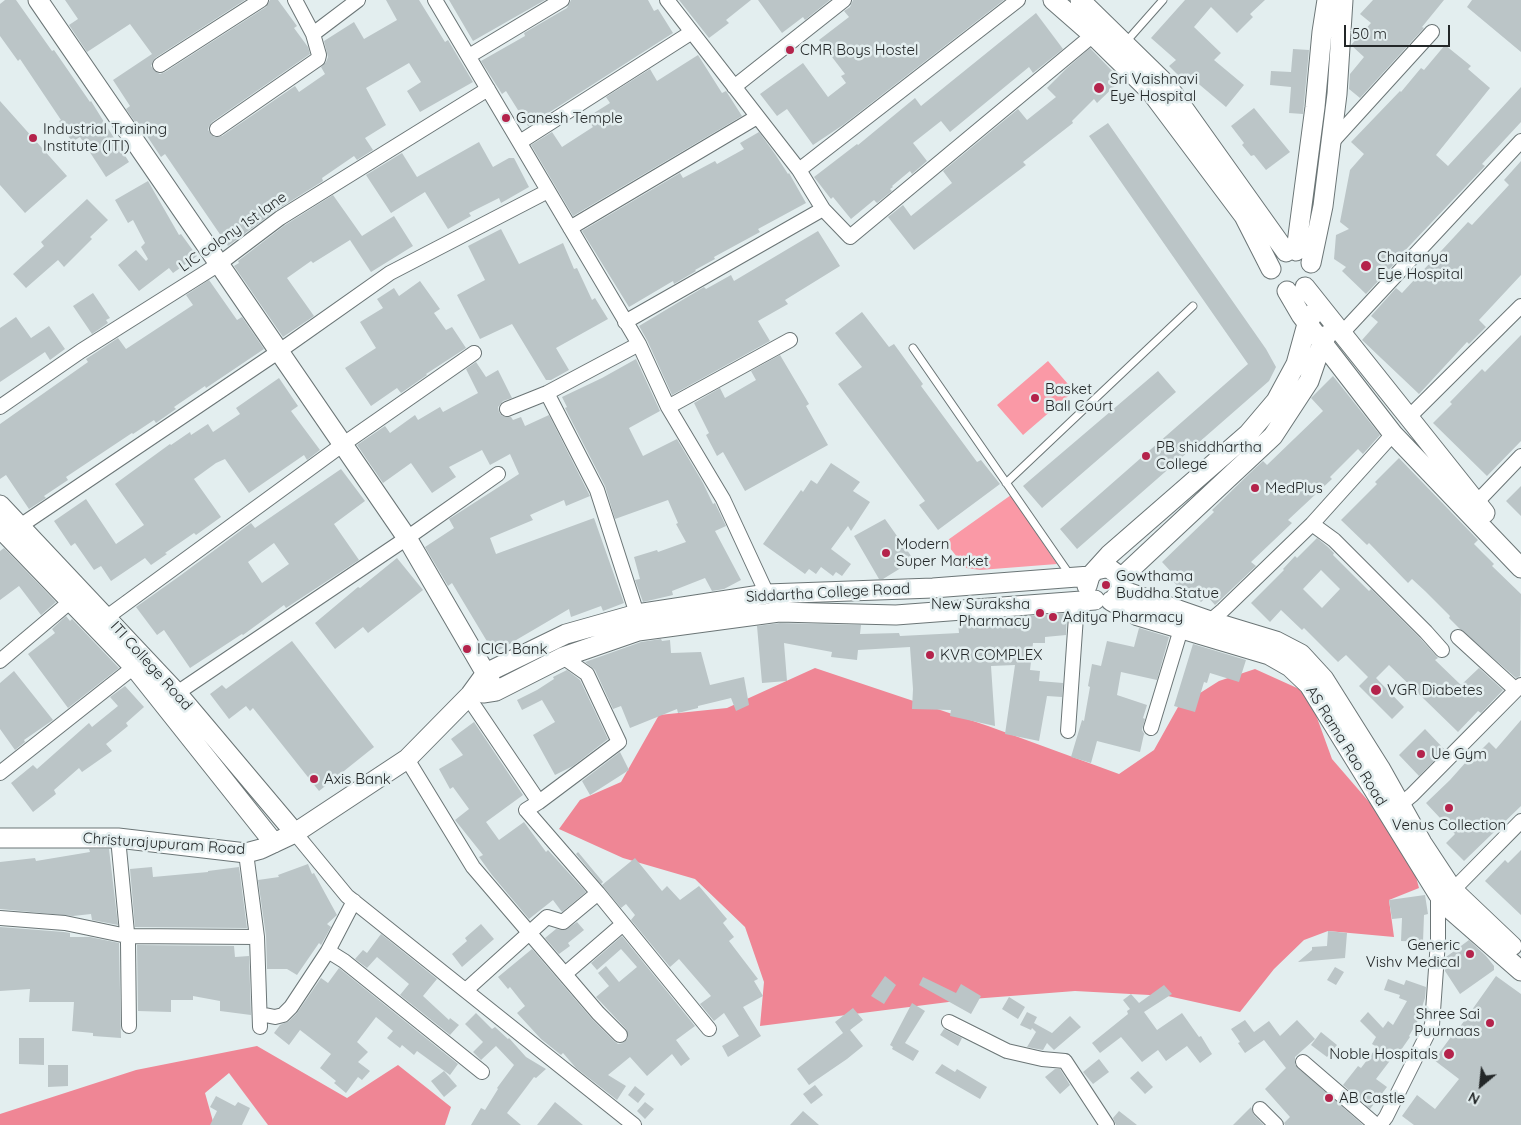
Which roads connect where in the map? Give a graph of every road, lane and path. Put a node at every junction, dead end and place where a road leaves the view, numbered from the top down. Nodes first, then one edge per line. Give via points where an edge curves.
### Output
1 (38, 0) edge
2 (261, 0) edge
3 (295, 0) edge
4 (358, 0) edge
5 (435, 0) edge
6 (562, 0) edge
7 (667, 0) edge
8 (844, 0) edge
9 (1018, 0) edge
10 (1052, 0) edge
11 (1080, 0) edge
12 (1163, 0) edge
13 (1327, 0) edge
14 (1342, 0) edge
15 (692, 32) junction
16 (1432, 32) dead end
17 (313, 34) junction
18 (1094, 35) junction
19 (1125, 44) junction
20 (469, 56) junction
21 (160, 66) dead end
22 (734, 87) junction
23 (488, 89) junction
24 (758, 117) junction
25 (217, 129) dead end
26 (1521, 141) edge
27 (520, 142) junction
28 (1331, 143) junction
29 (799, 170) junction
30 (548, 191) junction
31 (823, 208) junction
32 (570, 228) junction
33 (1291, 251) junction
34 (1311, 263) junction
35 (218, 264) junction
36 (1271, 269) junction
37 (1305, 287) junction
38 (1287, 291) junction
39 (1319, 304) junction
40 (1193, 306) dead end
41 (1521, 306) edge
42 (625, 322) junction
43 (1308, 324) junction
44 (1338, 328) junction
45 (790, 340) dead end
46 (1322, 343) junction
47 (639, 344) junction
48 (913, 348) dead end
49 (278, 352) junction
50 (474, 353) dead end
51 (547, 393) junction
52 (0, 407) edge
53 (668, 407) junction
54 (507, 408) dead end
55 (1409, 417) junction
56 (1393, 434) junction
57 (342, 445) junction
58 (1521, 456) edge
59 (498, 474) dead end
60 (1006, 483) junction
61 (1476, 503) junction
62 (0, 505) edge
63 (1312, 524) junction
64 (6, 531) edge
65 (407, 538) junction
66 (1521, 552) edge
67 (1521, 568) edge
68 (1086, 574) junction
69 (767, 594) junction
70 (1105, 594) junction
71 (71, 601) junction
72 (637, 614) junction
73 (107, 617) junction
74 (1210, 620) junction
75 (1181, 630) junction
76 (1458, 637) dead end
77 (1442, 650) dead end
78 (563, 657) junction
79 (0, 661) edge
80 (134, 667) junction
81 (486, 673) junction
82 (1518, 688) edge
83 (496, 691) junction
84 (177, 693) junction
85 (469, 696) junction
86 (1151, 728) dead end
87 (1068, 731) dead end
88 (407, 759) junction
89 (0, 773) edge
90 (539, 802) junction
91 (1401, 804) junction
92 (1521, 821) edge
93 (294, 833) junction
94 (0, 838) edge
95 (118, 838) junction
96 (274, 843) junction
97 (246, 853) junction
98 (1446, 892) junction
99 (598, 893) junction
100 (354, 900) junction
101 (0, 918) edge
102 (623, 924) junction
103 (529, 933) junction
104 (127, 936) junction
105 (257, 937) junction
106 (328, 951) junction
107 (1521, 954) edge
108 (1521, 971) edge
109 (564, 974) junction
110 (466, 990) junction
111 (949, 1022) dead end
112 (129, 1026) dead end
113 (709, 1030) dead end
114 (620, 1035) dead end
115 (1303, 1062) dead end
116 (482, 1072) dead end
117 (1260, 1109) dead end
118 (634, 1125) edge
119 (1107, 1125) edge
120 (1276, 1125) edge
121 (1378, 1125) edge

1 - 35 street
2 - 21 street
3 - 17 street
4 - 17 street
5 - 20 street
6 - 20 street
7 - 15 street
8 - 22 street
9 - 29 street
10 - 18 street
11 - 19 street
12 - 19 lane
13 - 33 street via 1315,107
14 - 28 street
15 - 22 street
15 - 27 street
16 - 28 street
17 - 25 street via 318,59
18 - 31 street via 850,237
18 - 36 street via 1151,92 1244,216
19 - 33 street via 1167,85
20 - 23 street
22 - 24 street
23 - 27 street
23 - 35 street, LIC colony 1st lane via 280,218
24 - 29 street
24 - 32 street
26 - 44 street
27 - 30 street
28 - 34 street
29 - 31 street
30 - 32 street
30 - 49 street via 390,272
31 - 42 street
32 - 42 street
33 - 34 street
33 - 36 street via 1276,258
34 - 37 street via 1312,276
35 - 49 street
35 - 52 street, LIC colony 1st lane
36 - 38 street via 1275,283
37 - 38 street
37 - 39 street
38 - 43 street
39 - 43 street
39 - 44 street
40 - 60 lane
41 - 55 street
42 - 47 street
43 - 46 street
43 - 68 street via 1296,364 1276,400 1248,434
44 - 46 street
44 - 55 street
45 - 53 street
46 - 56 street
46 - 70 street via 1308,381 1273,436
47 - 51 street
47 - 53 street
48 - 60 lane
49 - 57 street
49 - 64 street
50 - 57 street
51 - 54 street
51 - 72 street via 597,490
53 - 69 street via 723,499
55 - 56 street
55 - 61 street
56 - 63 street
56 - 67 street
57 - 65 street
57 - 73 street
58 - 61 street
59 - 65 street
60 - 68 lane
61 - 66 street
62 - 64 street, ITI College Road
63 - 74 street
63 - 77 street via 1334,540
64 - 71 street, ITI College Road
64 - 73 street, ITI College Road
65 - 81 street
65 - 84 street
68 - 69 street, Siddartha College Road via 933,588
68 - 70 street via 1091,596
68 - 70 street via 1105,568 1114,572
69 - 72 street, Siddartha College Road
70 - 74 street, AS Rama Rao Road
70 - 75 street, AS Rama Rao Road via 1138,616
70 - 78 street, Siddartha College Road via 896,614 779,612 638,631
70 - 87 street
71 - 79 street
71 - 80 street, ITI College Road
72 - 81 street, Siddartha College Road via 566,634
73 - 84 street, ITI College Road
74 - 91 street, AS Rama Rao Road via 1276,641 1301,654 1324,678
75 - 86 street
75 - 98 street, AS Rama Rao Road via 1269,655 1290,667 1309,685
76 - 82 street
78 - 83 street, Siddartha College Road
78 - 90 street via 587,674 619,742
80 - 89 street
80 - 96 street, ITI College Road
81 - 83 street
81 - 85 street, Siddartha College Road
82 - 91 street
83 - 85 street, Siddartha College Road
84 - 93 street, ITI College Road
85 - 88 street, Siddartha College Road
85 - 90 street
88 - 93 street, Siddartha College Road
88 - 103 street via 473,867
90 - 99 street via 526,810
91 - 98 street, AS Rama Rao Road
92 - 98 street
93 - 96 street, Christurajupuram Road
93 - 100 street
94 - 95 street, Christurajupuram Road
95 - 97 street, Christurajupuram Road
95 - 104 street
96 - 97 street, Christurajupuram Road
97 - 105 street
98 - 107 street, AS Rama Rao Road
98 - 108 street, AS Rama Rao Road via 1450,909
98 - 121 street via 1438,941 1432,1025 1386,1116
99 - 102 street
99 - 103 street via 563,922 547,917
100 - 106 street
100 - 110 street
101 - 104 street via 65,923
102 - 109 street
102 - 113 street
103 - 109 street
103 - 110 street
104 - 105 street
104 - 112 street
105 - 106 street via 260,1020 283,1015
106 - 116 street
109 - 114 street
110 - 118 street
111 - 119 street via 1007,1051 1065,1061
115 - 121 street
117 - 120 street

